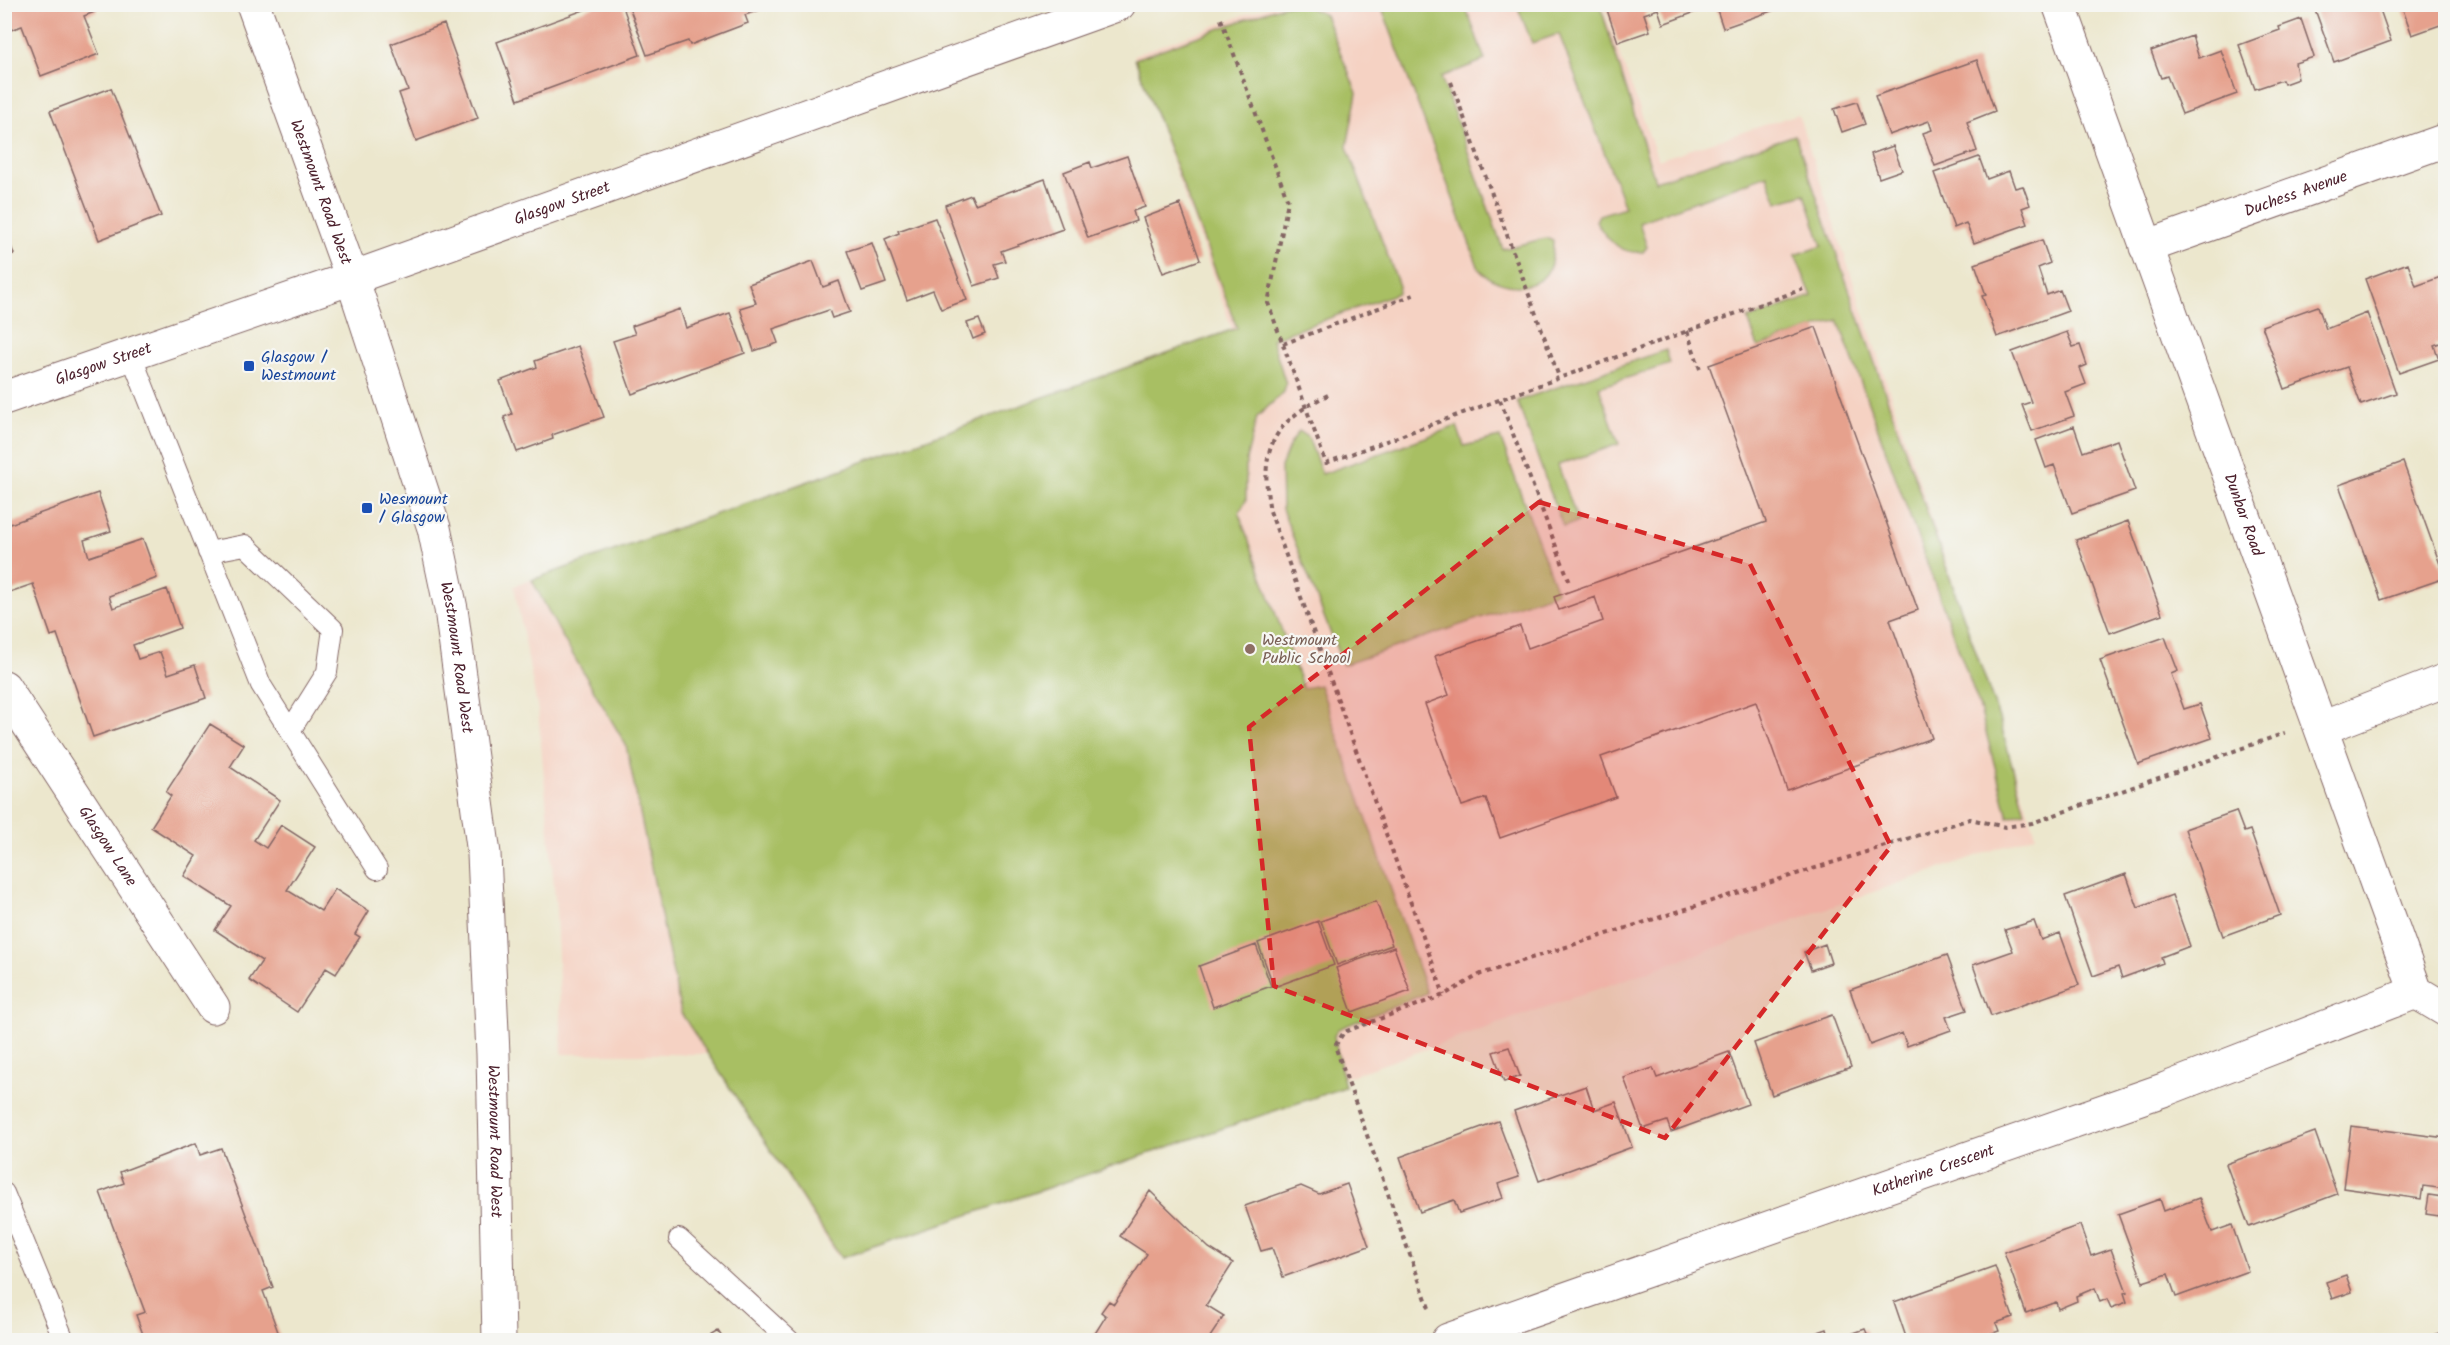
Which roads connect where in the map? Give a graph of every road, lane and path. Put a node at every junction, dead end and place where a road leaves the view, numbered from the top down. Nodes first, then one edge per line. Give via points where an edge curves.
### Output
1 (253, 4) edge
2 (1119, 4) edge
3 (2059, 4) edge
4 (1221, 19) dead end
5 (1451, 82) dead end
6 (2445, 140) edge
7 (2146, 246) junction
8 (352, 278) junction
9 (1803, 289) dead end
10 (1416, 294) dead end
11 (1686, 331) junction
12 (1283, 344) junction
13 (131, 355) junction
14 (1700, 369) dead end
15 (1559, 378) junction
16 (1328, 395) dead end
17 (4, 398) edge
18 (1500, 400) junction
19 (1306, 406) junction
20 (208, 552) junction
21 (1570, 583) dead end
22 (2445, 680) edge
23 (4, 687) edge
24 (2308, 729) junction
25 (290, 731) junction
26 (377, 869) dead end
27 (2416, 992) junction
28 (1444, 995) junction
29 (213, 1007) dead end
30 (2445, 1010) edge
31 (4, 1193) edge
32 (678, 1239) dead end
33 (1430, 1312) dead end
34 (64, 1341) edge
35 (499, 1341) edge
36 (789, 1341) edge
37 (1448, 1341) edge

1 - 8 street, Westmount Road West
2 - 8 street, Glasgow Street
3 - 7 street, Dunbar Road
4 - 12 path via 1288,201 1268,303
5 - 15 path
6 - 7 street, Duchess Avenue
7 - 24 street, Dunbar Road
8 - 13 street, Glasgow Street
8 - 35 street, Westmount Road West via 434,528 451,609 484,854
9 - 11 path
10 - 12 path
11 - 14 path
11 - 15 path
12 - 19 path
13 - 17 street, Glasgow Street
13 - 20 lane
15 - 18 path
16 - 19 path
18 - 19 path via 1326,463
18 - 21 path
19 - 28 path via 1282,424 1270,449 1265,481 1270,511
20 - 25 lane via 261,685
20 - 25 lane via 245,545 333,629 327,672
22 - 24 street
23 - 29 street, Glasgow Lane
24 - 27 street, Dunbar Road
24 - 28 path via 2032,824 2005,827 1970,819 1481,974
25 - 26 lane
27 - 30 street
27 - 37 street, Katherine Crescent via 2166,1089
28 - 33 path via 1354,1026 1344,1032 1335,1046
31 - 34 lane
32 - 36 lane

